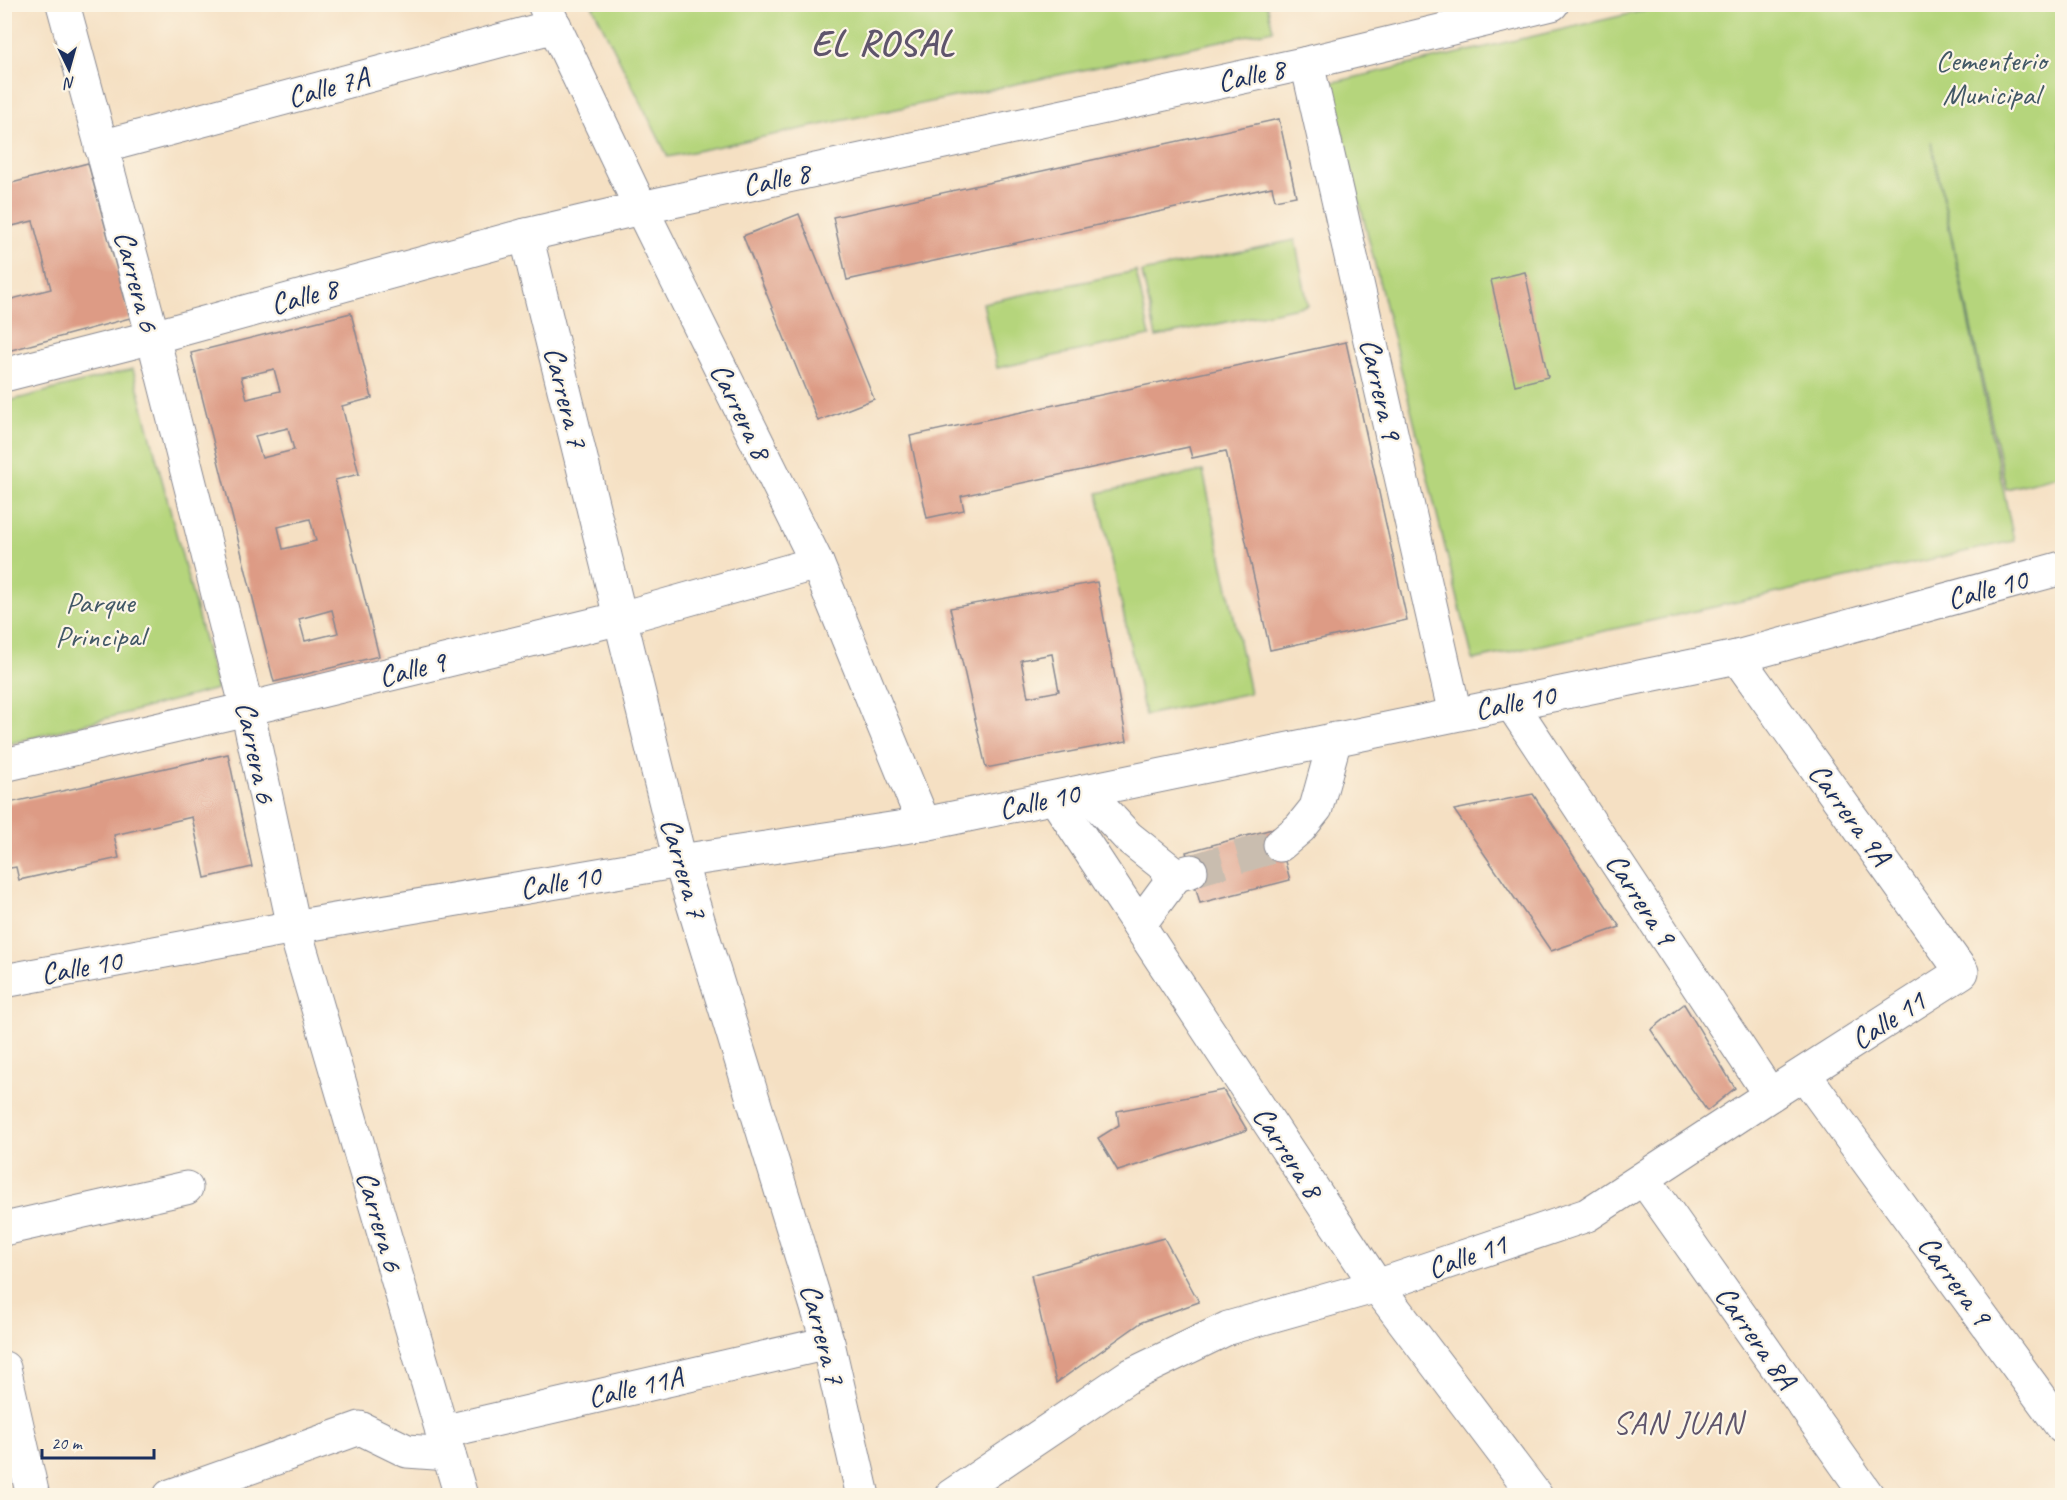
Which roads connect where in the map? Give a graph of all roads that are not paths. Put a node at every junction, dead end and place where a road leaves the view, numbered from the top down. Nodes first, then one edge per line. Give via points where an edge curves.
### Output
1 (63, 4) edge
2 (1552, 4) edge
3 (549, 15) edge
4 (1307, 63) junction
5 (101, 147) junction
6 (641, 208) junction
7 (526, 235) junction
8 (153, 338) junction
9 (4, 375) edge
10 (817, 563) junction
11 (2062, 568) edge
12 (621, 618) junction
13 (1737, 657) junction
14 (1511, 703) junction
15 (247, 710) junction
16 (1455, 714) junction
17 (1335, 739) junction
18 (4, 765) edge
19 (1070, 794) junction
20 (924, 824) junction
21 (1280, 845) tunnel mouth
22 (680, 861) junction
23 (1139, 925) junction
24 (294, 927) junction
25 (1962, 972) joint
26 (4, 981) edge
27 (1804, 1074) junction
28 (1770, 1095) junction
29 (1644, 1179) junction
30 (186, 1188) dead end
31 (4, 1229) edge
32 (1377, 1286) junction
33 (828, 1343) junction
34 (4, 1368) edge
35 (2062, 1427) edge
36 (446, 1443) junction
37 (33, 1496) edge
38 (170, 1496) edge
39 (461, 1496) edge
40 (863, 1496) edge
41 (951, 1496) edge
42 (1536, 1496) edge
43 (1868, 1496) edge

1 - 5 street, Carrera 6
2 - 4 street, Calle 8
3 - 5 street, Calle 7A
3 - 6 street, Carrera 8
4 - 6 street, Calle 8
4 - 16 street, Carrera 9
5 - 8 street, Carrera 6
6 - 7 street, Calle 8
6 - 10 street, Carrera 8
7 - 8 street, Calle 8
7 - 12 street, Carrera 7
8 - 9 street, Calle 8
8 - 15 street, Carrera 6
10 - 12 street, Calle 9
10 - 20 street, Carrera 8
11 - 13 street, Calle 10
12 - 15 street, Calle 9
12 - 22 street, Carrera 7
13 - 14 street, Calle 10
13 - 25 street, Carrera 9A
14 - 16 street, Calle 10
14 - 28 street, Carrera 9
15 - 18 street, Calle 9
15 - 24 street, Carrera 6
16 - 17 street, Calle 10
17 - 19 street, Calle 10
17 - 21 street via 1316,808
19 - 20 street, Calle 10
19 - 23 street, Carrera 8
19 - 23 street via 1184,873
20 - 22 street, Calle 10
22 - 24 street, Calle 10
22 - 33 street, Carrera 7
23 - 32 street, Carrera 8
24 - 26 street, Calle 10
24 - 36 street, Carrera 6
25 - 27 street, Calle 11
27 - 28 street, Calle 11
27 - 35 street, Carrera 9
28 - 29 street, Calle 11
29 - 32 street, Calle 11 via 1587,1215
29 - 43 street, Carrera 8A
30 - 31 street
32 - 41 street, Calle 11 via 1228,1328 1129,1376
32 - 42 street, Carrera 8
33 - 36 street, Calle 11A
33 - 40 street, Carrera 7
34 - 37 street
36 - 38 street, Calle 11A via 407,1451 360,1428
36 - 39 street, Carrera 6

